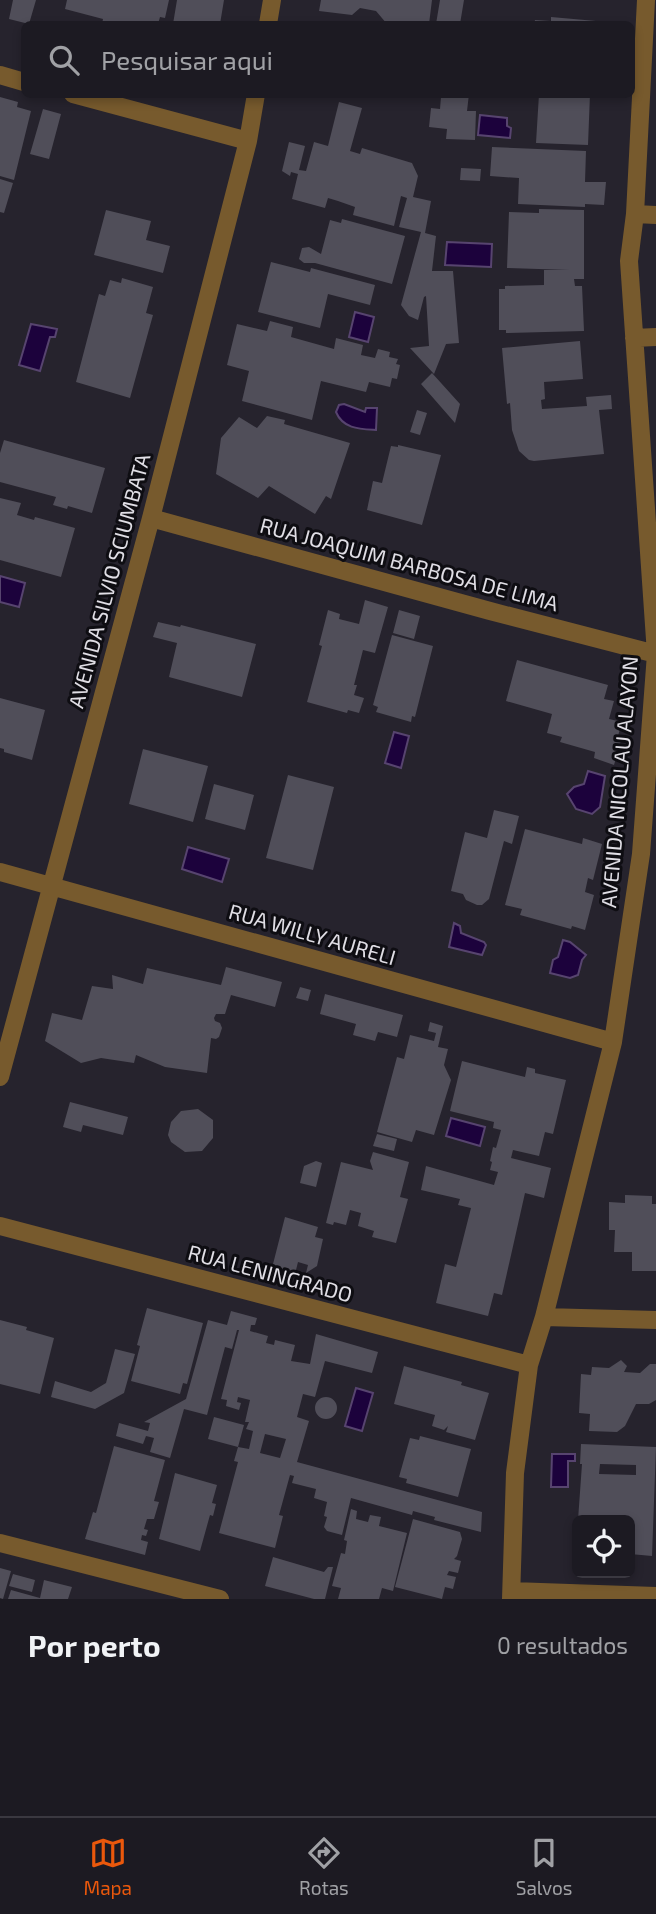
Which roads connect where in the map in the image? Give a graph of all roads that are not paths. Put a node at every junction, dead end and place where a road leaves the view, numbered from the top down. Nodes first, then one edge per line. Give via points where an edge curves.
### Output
1 (272, 0) edge
2 (646, 0) edge
3 (268, 21) edge
4 (0, 75) edge
5 (21, 81) edge
6 (88, 98) edge
7 (255, 98) edge
8 (248, 141) junction
9 (635, 214) junction
10 (656, 215) edge
11 (656, 337) edge
12 (634, 338) junction
13 (650, 499) edge
14 (151, 518) junction
15 (656, 654) edge
16 (0, 872) edge
17 (51, 886) junction
18 (613, 1042) junction
19 (0, 1077) edge
20 (0, 1226) edge
21 (544, 1317) junction
22 (656, 1320) edge
23 (528, 1365) junction
24 (0, 1543) edge
25 (512, 1595) edge
26 (656, 1596) edge
27 (220, 1599) edge

1 - 3 street
2 - 9 street, AVENIDA NICOLAU ALAYON
4 - 5 street
6 - 8 street
7 - 8 street, AVENIDA SILVIO SCIUMBATA
8 - 14 street, AVENIDA SILVIO SCIUMBATA
9 - 10 street
9 - 12 street, AVENIDA NICOLAU ALAYON via 629,261
11 - 12 street
12 - 13 street, AVENIDA NICOLAU ALAYON
13 - 15 street, AVENIDA NICOLAU ALAYON
14 - 15 street, RUA JOAQUIM BARBOSA DE LIMA
14 - 17 street, AVENIDA SILVIO SCIUMBATA
15 - 18 street, AVENIDA NICOLAU ALAYON via 641,854
16 - 17 street, RUA WILLY AURELI
17 - 18 street, RUA WILLY AURELI
17 - 19 street, AVENIDA SILVIO SCIUMBATA
18 - 21 street, AVENIDA NICOLAU ALAYON
20 - 23 street, RUA LENINGRADO
21 - 22 street
21 - 23 street, AVENIDA NICOLAU ALAYON
23 - 25 street, AVENIDA NICOLAU ALAYON via 514,1473
24 - 27 street
25 - 26 street

